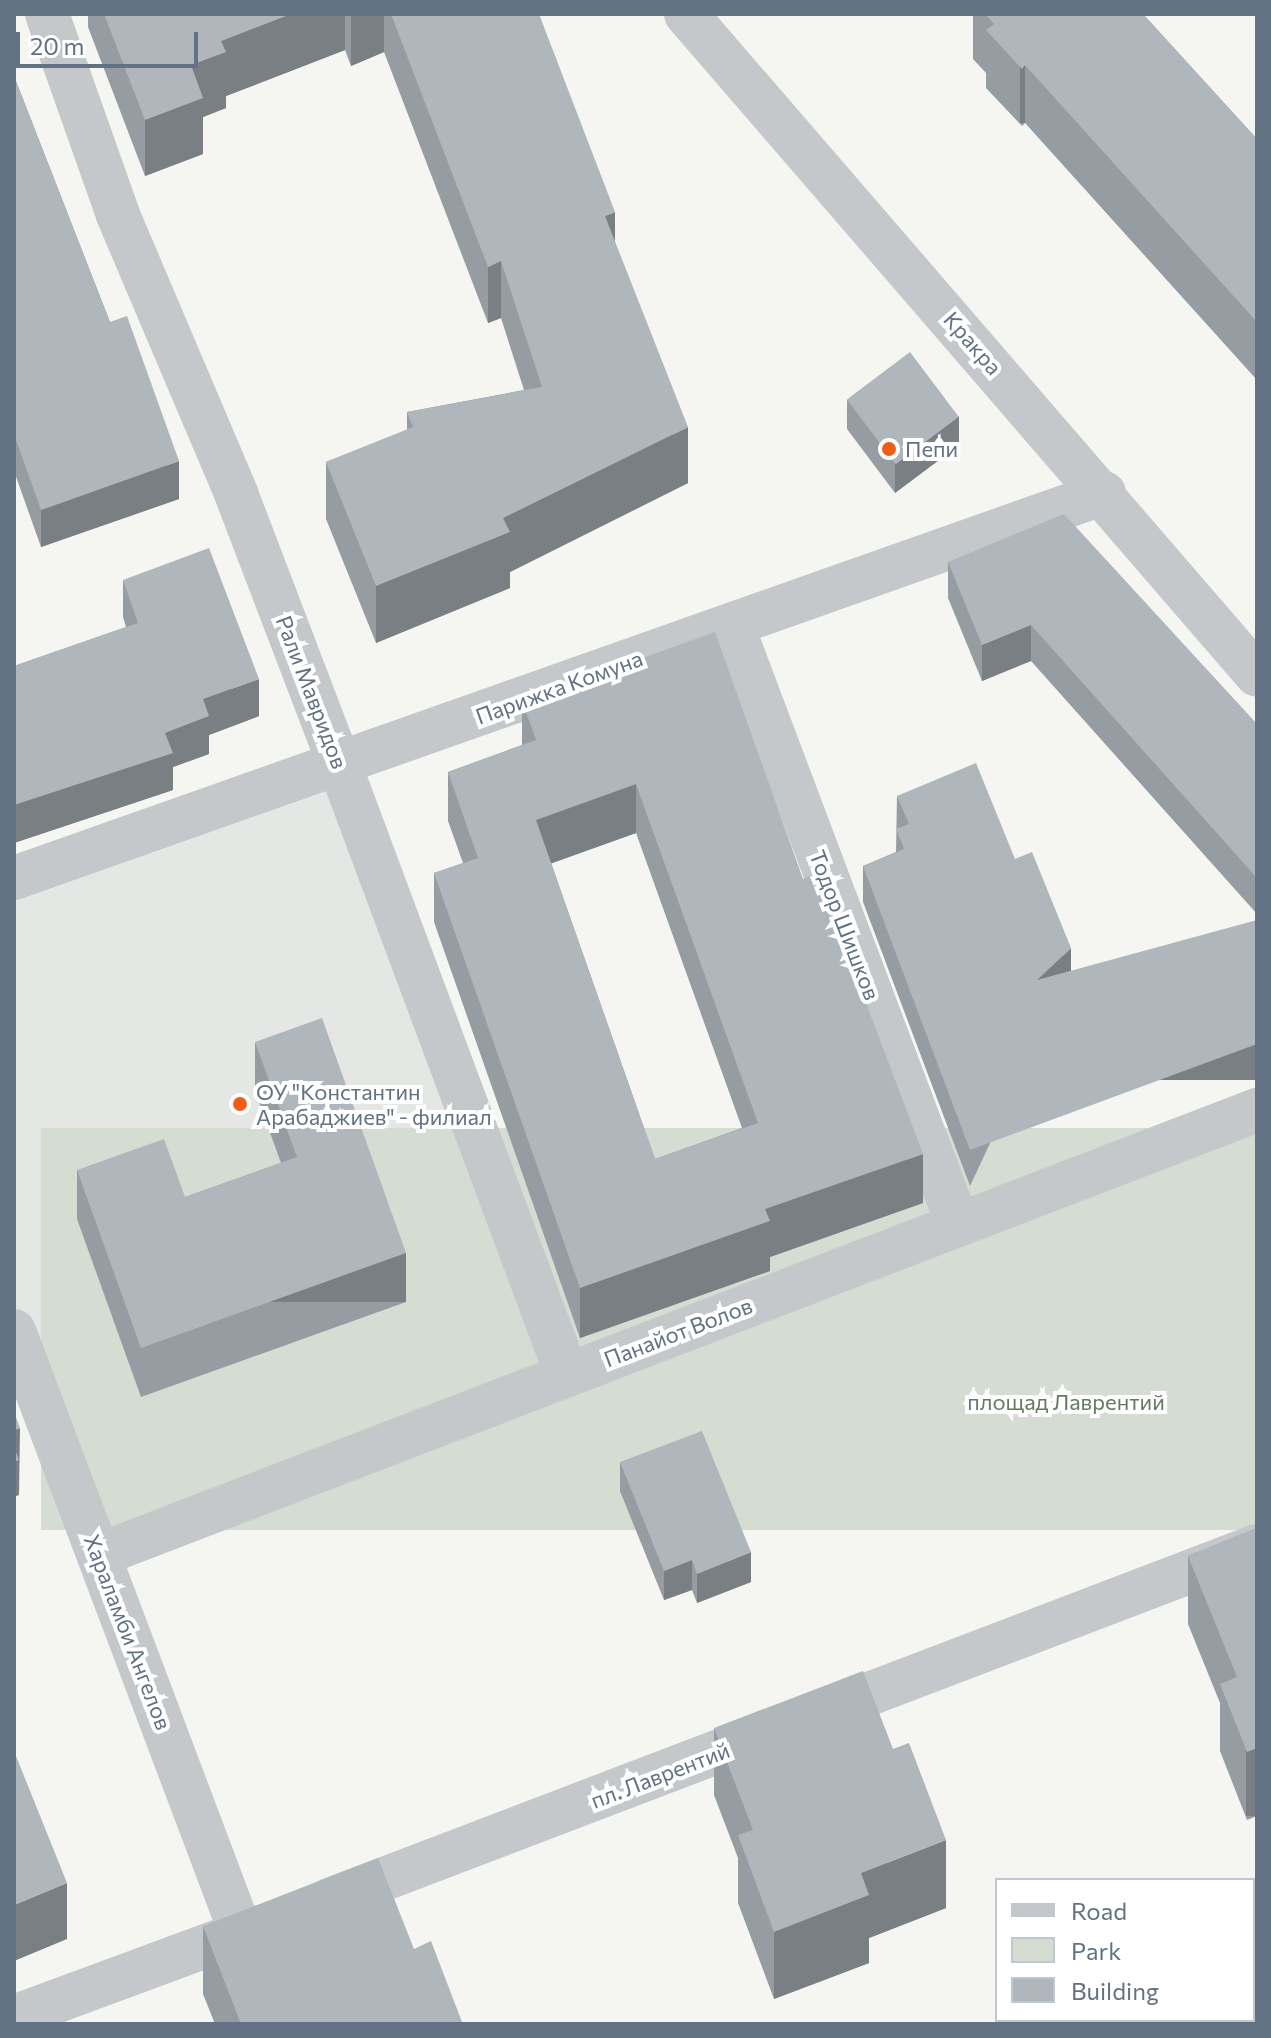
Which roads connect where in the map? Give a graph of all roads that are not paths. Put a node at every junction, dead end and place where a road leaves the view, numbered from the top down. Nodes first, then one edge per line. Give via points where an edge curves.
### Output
1 (47, 14) edge
2 (688, 15) edge
3 (1104, 493) junction
4 (732, 625) junction
5 (1257, 675) edge
6 (340, 766) junction
7 (14, 878) edge
8 (1257, 1110) edge
9 (958, 1225) junction
10 (14, 1331) edge
11 (567, 1375) junction
12 (1257, 1546) edge
13 (99, 1555) junction
14 (241, 1933) junction
15 (14, 2017) edge

1 - 6 street, Рали Мавридов via 118,215 237,496
2 - 3 street, Кракра
3 - 4 street, Парижка Комуна
3 - 5 street, Кракра
4 - 6 street, Парижка Комуна
4 - 9 street, Тодор Шишков
6 - 7 street, Парижка Комуна
6 - 11 street, Рали Мавридов
8 - 9 street, Панайот Волов
9 - 11 street, Панайот Волов
10 - 13 street, Хараламби Ангелов
11 - 13 street, Панайот Волов
12 - 14 street, пл. Лаврентий
13 - 14 street, Хараламби Ангелов
14 - 15 street, пл. Лаврентий

